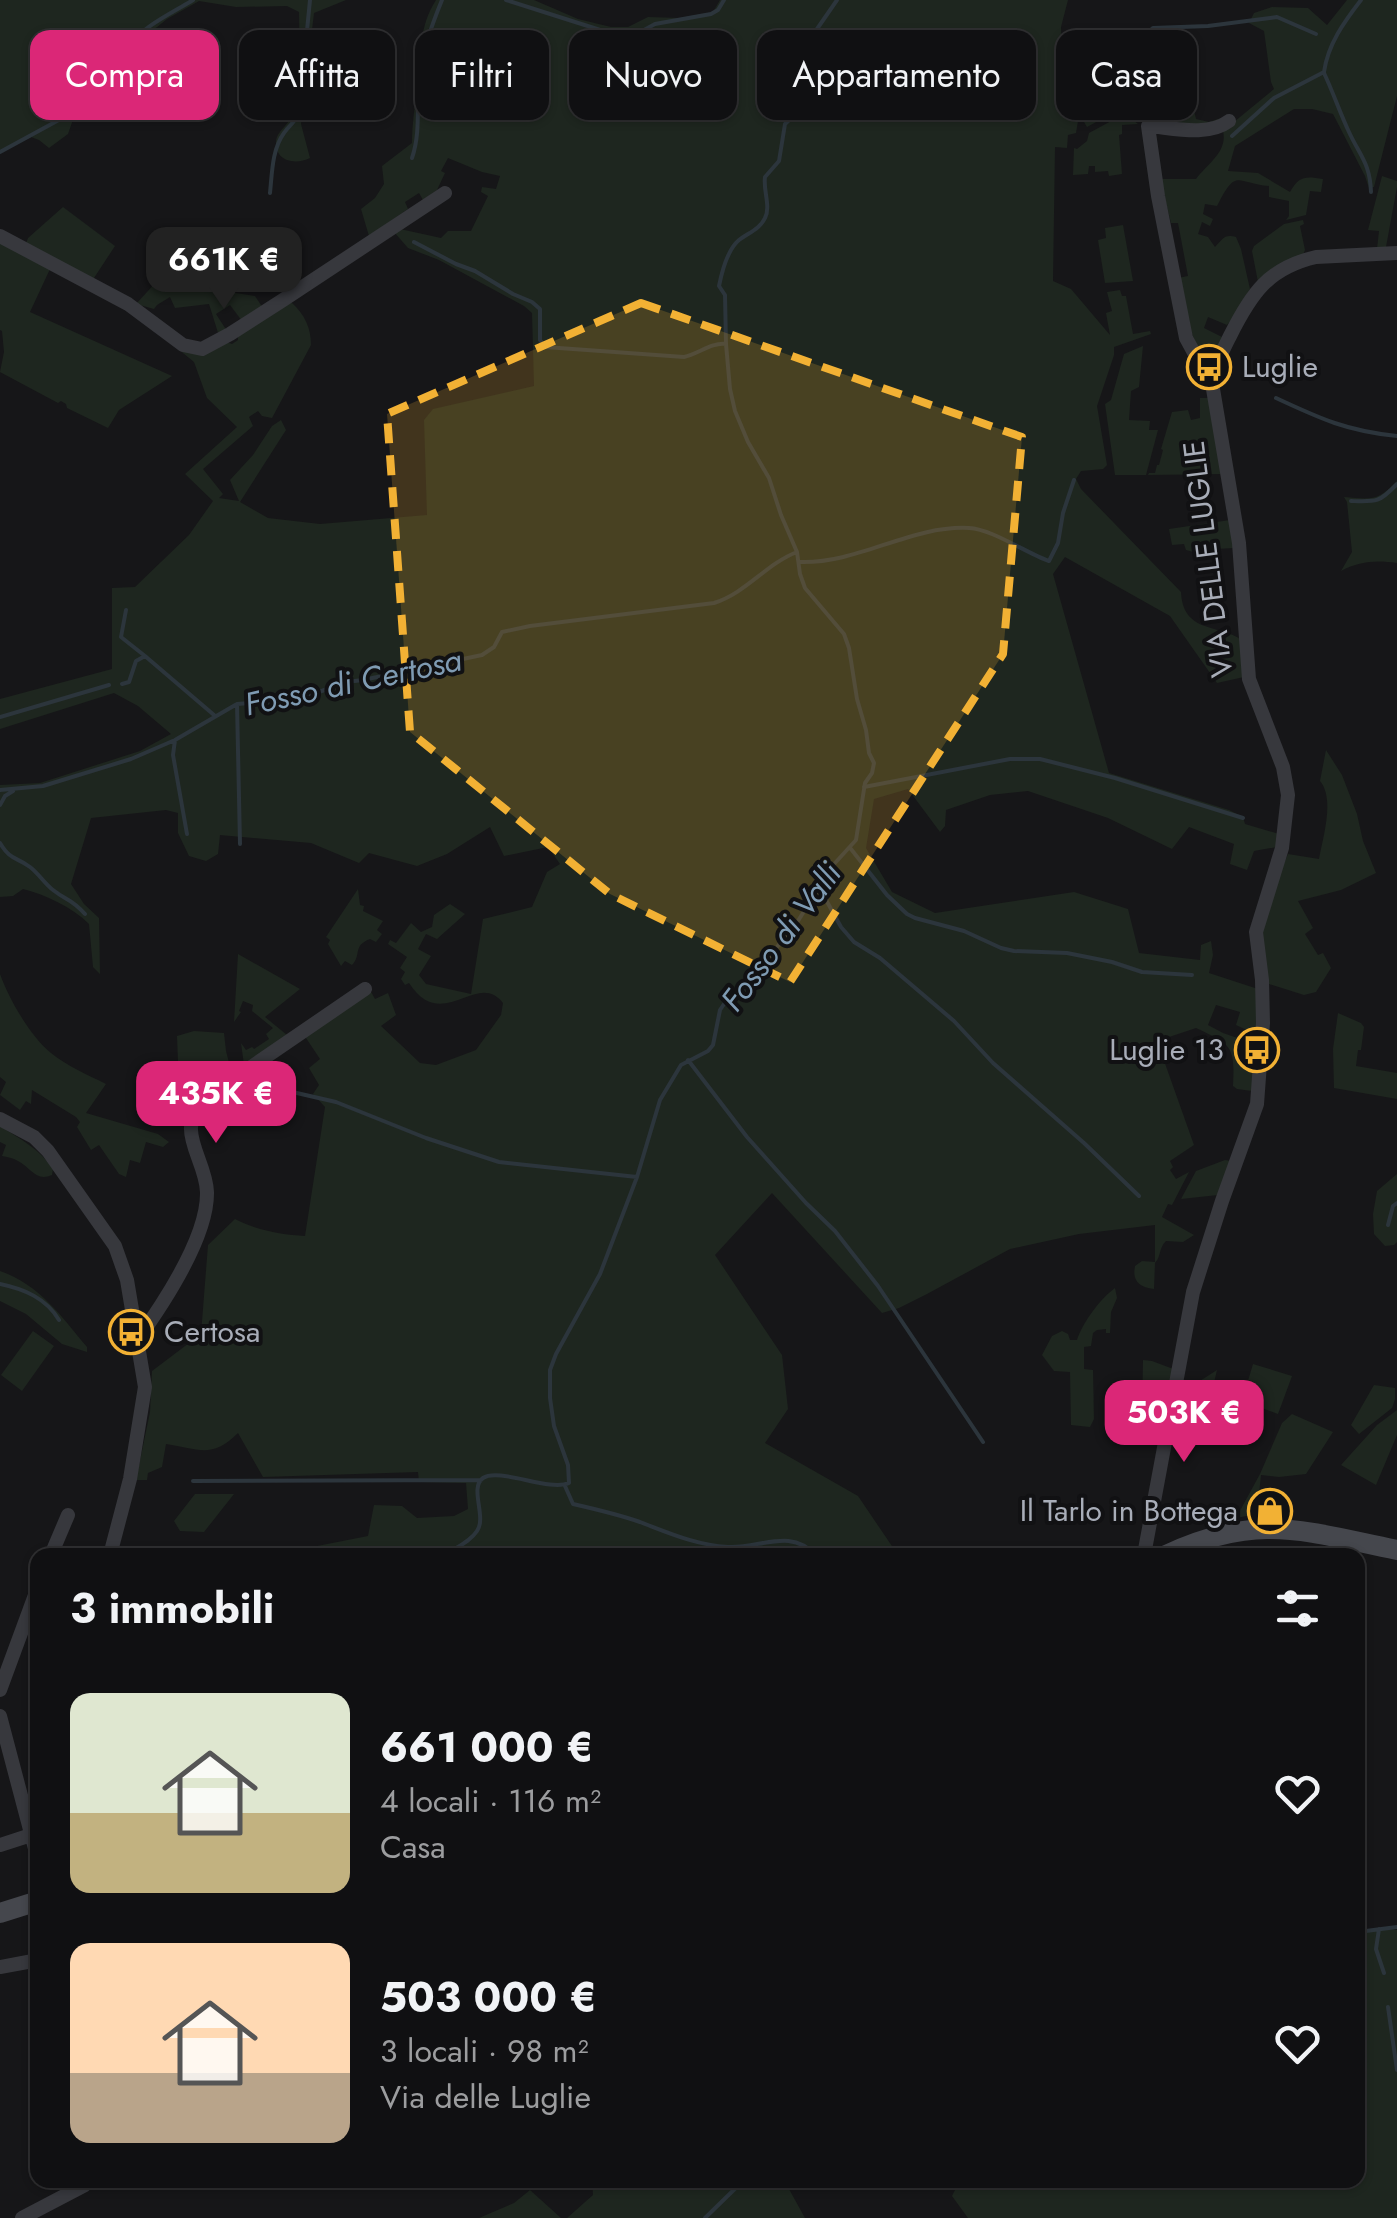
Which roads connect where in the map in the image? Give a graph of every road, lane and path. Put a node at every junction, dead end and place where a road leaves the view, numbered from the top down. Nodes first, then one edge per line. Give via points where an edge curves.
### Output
1 (1229, 121) dead end
2 (445, 193) dead end
3 (0, 236) edge
4 (1397, 253) edge
5 (1213, 390) junction
6 (365, 990) dead end
7 (0, 1119) edge
8 (138, 1339) junction
9 (68, 1515) dead end
10 (1219, 1534) junction
11 (54, 1548) edge
12 (112, 1548) edge
13 (1145, 1548) edge
14 (1184, 1548) edge
15 (1214, 1548) edge
16 (1397, 1550) edge
17 (30, 1609) edge
18 (0, 1690) edge
19 (0, 1716) edge
20 (3, 1744) edge
21 (30, 1834) joint
22 (0, 1845) edge
23 (30, 1904) edge
24 (0, 1914) edge
25 (30, 1961) edge
26 (0, 1967) edge
27 (78, 2188) edge
28 (22, 2218) edge

1 - 5 street via 1214,129 1148,126 1186,338
2 - 3 street via 202,349 183,345 128,304
4 - 5 street, VIA DELLE LUGLIE via 1316,257 1269,278 1246,304 1217,364
5 - 13 street, VIA DELLE LUGLIE via 1239,543 1249,679 1288,795 1282,848 1256,932 1263,1023 1257,1104 1193,1292
6 - 8 street via 196,1108 192,1142 206,1181 205,1207 184,1266
7 - 8 street via 44,1145 114,1246
8 - 12 street via 145,1397
9 - 11 street
10 - 14 main road
10 - 15 street
10 - 16 main road via 1292,1529
17 - 18 street
19 - 20 street
20 - 21 street
21 - 22 street
23 - 24 main road
25 - 26 street
27 - 28 street

